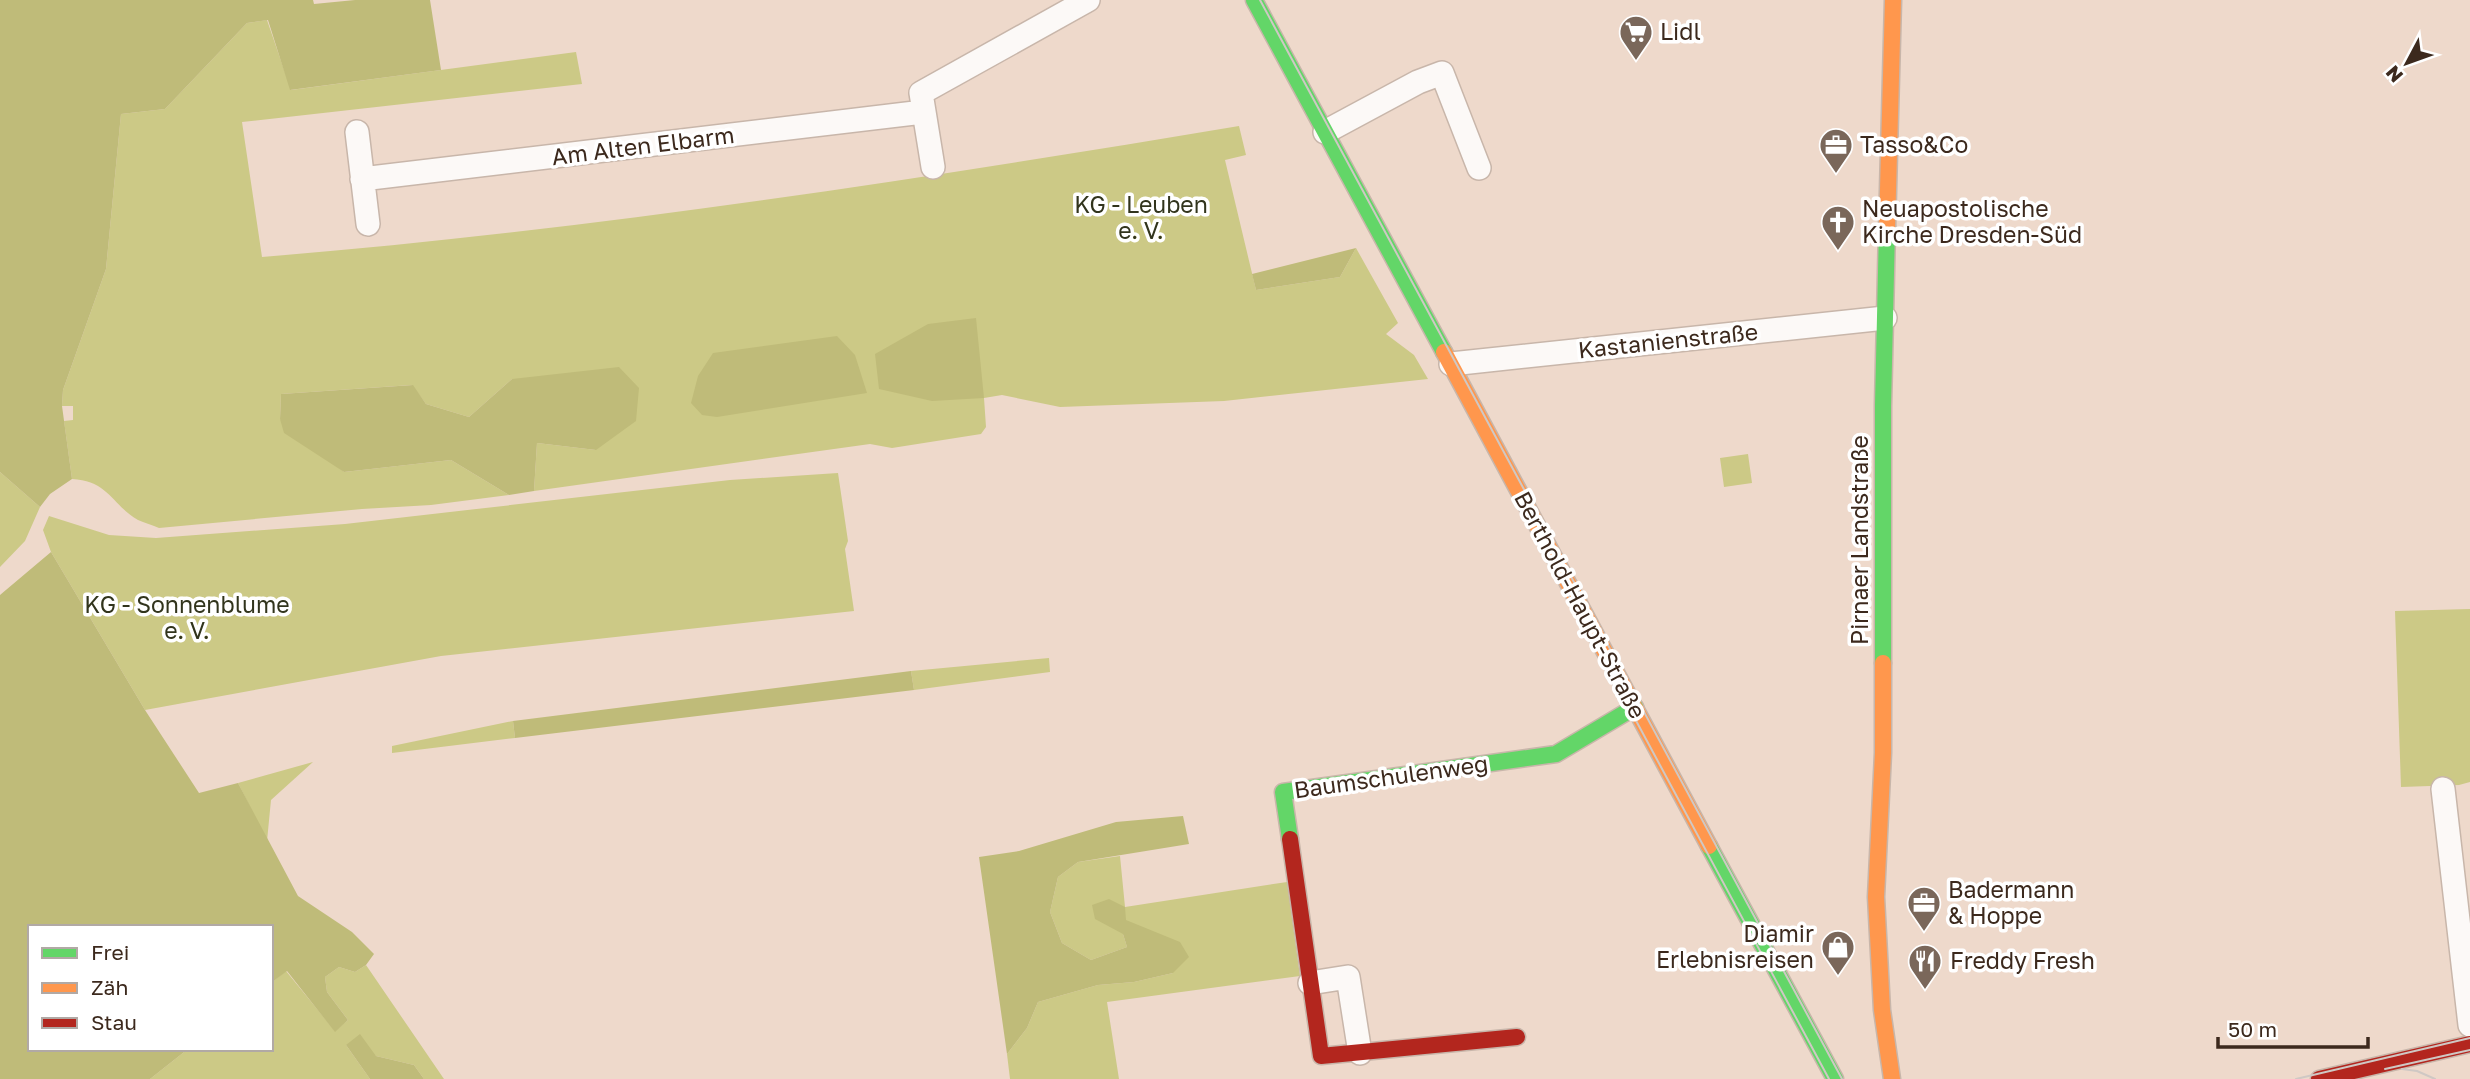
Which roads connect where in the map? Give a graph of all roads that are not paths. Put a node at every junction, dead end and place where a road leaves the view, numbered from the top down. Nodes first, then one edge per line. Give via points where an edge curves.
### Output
1 (1088, 0) edge
2 (1254, 0) edge
3 (1893, 0) edge
4 (923, 112) junction
5 (357, 132) dead end
6 (1325, 132) junction
7 (933, 167) dead end
8 (1479, 168) dead end
9 (362, 179) junction
10 (368, 225) dead end
11 (1885, 318) junction
12 (1451, 364) junction
13 (1635, 706) junction
14 (2443, 789) dead end
15 (1310, 983) junction
16 (2470, 1025) edge
17 (1517, 1037) dead end
18 (2470, 1045) edge
19 (1360, 1053) junction
20 (1835, 1079) edge
21 (1892, 1079) edge
22 (2319, 1079) edge

1 - 4 street via 921,93
2 - 6 street, Berthold-Haupt-Straße
3 - 11 street, Pirnaer Landstraße
4 - 7 street
4 - 9 street, Am Alten Elbarm
5 - 9 street
6 - 8 street via 1442,73
6 - 12 street, Berthold-Haupt-Straße
9 - 10 street
11 - 12 street, Kastanienstraße
11 - 21 street, Pirnaer Landstraße via 1877,897 1882,1010
12 - 13 street, Berthold-Haupt-Straße
13 - 15 street, Baumschulenweg via 1556,754 1283,792
13 - 20 street, Berthold-Haupt-Straße
14 - 16 street
15 - 19 street, Baumschulenweg via 1321,1056
15 - 19 street via 1348,977
17 - 19 street, Baumschulenweg
18 - 22 street

